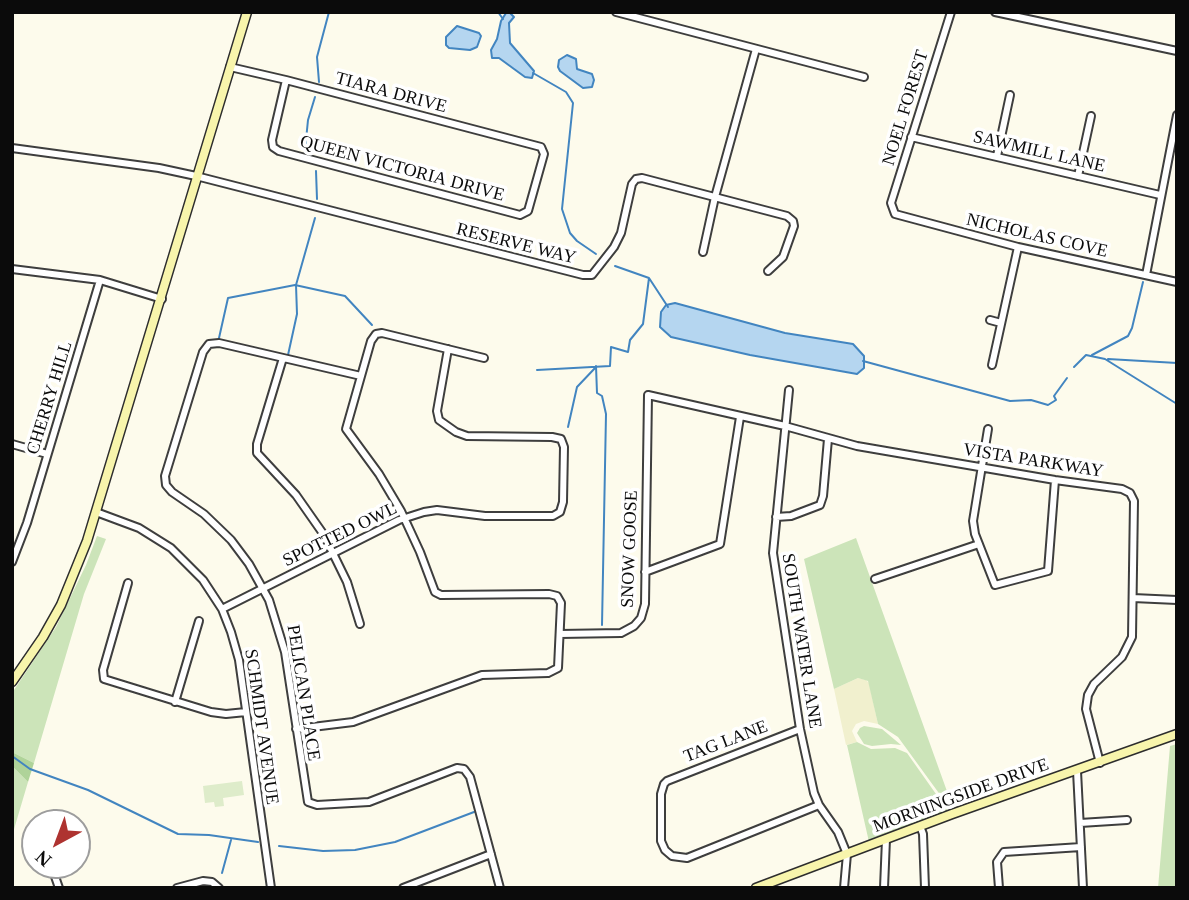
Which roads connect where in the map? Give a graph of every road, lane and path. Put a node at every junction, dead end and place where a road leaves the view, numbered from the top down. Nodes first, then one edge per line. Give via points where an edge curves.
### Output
1 (247, 12) edge
2 (616, 12) edge
3 (951, 12) edge
4 (995, 12) edge
5 (756, 49) junction
6 (1177, 51) edge
7 (230, 67) junction
8 (864, 77) dead end
9 (286, 80) junction
10 (1010, 95) dead end
11 (1177, 115) edge
12 (1091, 116) dead end
13 (911, 137) junction
14 (12, 148) edge
15 (543, 149) joint
16 (997, 156) junction
17 (197, 176) junction
18 (1078, 176) junction
19 (1160, 195) junction
20 (715, 197) junction
21 (893, 212) joint
22 (1018, 247) junction
23 (702, 252) dead end
24 (12, 269) edge
25 (768, 271) dead end
26 (1146, 275) junction
27 (100, 280) junction
28 (1177, 282) edge
29 (162, 299) junction
30 (990, 320) dead end
31 (1001, 323) junction
32 (448, 349) junction
33 (283, 358) junction
34 (484, 358) dead end
35 (992, 365) dead end
36 (360, 376) junction
37 (789, 390) dead end
38 (648, 395) joint
39 (740, 417) junction
40 (785, 426) junction
41 (988, 429) dead end
42 (828, 439) junction
43 (12, 444) edge
44 (47, 454) junction
45 (980, 467) junction
46 (1055, 480) junction
47 (96, 512) junction
48 (776, 517) junction
49 (404, 518) junction
50 (979, 544) junction
51 (334, 553) junction
52 (12, 562) edge
53 (645, 572) junction
54 (875, 579) dead end
55 (128, 583) dead end
56 (264, 588) junction
57 (1133, 598) junction
58 (1177, 600) edge
59 (222, 609) junction
60 (199, 621) dead end
61 (360, 624) dead end
62 (560, 634) junction
63 (12, 682) edge
64 (175, 702) junction
65 (246, 712) junction
66 (296, 729) junction
67 (800, 729) junction
68 (1177, 734) edge
69 (1100, 763) junction
70 (1077, 771) junction
71 (819, 805) junction
72 (1127, 820) dead end
73 (1080, 823) junction
74 (920, 826) junction
75 (886, 839) junction
76 (1081, 847) junction
77 (491, 854) junction
78 (847, 854) junction
79 (217, 886) edge
80 (177, 888) edge
81 (271, 888) edge
82 (403, 888) edge
83 (500, 888) edge
84 (756, 888) edge
85 (844, 888) edge
86 (884, 888) edge
87 (925, 888) edge
88 (999, 888) edge
89 (1083, 888) edge

1 - 7 main road
2 - 5 street
3 - 13 street, NOEL FOREST
4 - 6 street
5 - 8 street
5 - 20 street
7 - 9 street, TIARA DRIVE
7 - 17 main road
9 - 15 street, TIARA DRIVE
9 - 15 street, QUEEN VICTORIA DRIVE via 272,140 279,151 523,215 530,208
10 - 16 street
11 - 19 street
12 - 18 street
13 - 16 street, SAWMILL LANE
13 - 21 street, NOEL FOREST via 891,204
14 - 17 street
16 - 18 street, SAWMILL LANE
17 - 20 street, RESERVE WAY via 583,275 598,269 618,240 636,179
17 - 29 main road
18 - 19 street, SAWMILL LANE
19 - 26 street
20 - 23 street
20 - 25 street, RESERVE WAY via 793,221 783,257
21 - 22 street, NICHOLAS COVE
22 - 26 street, NICHOLAS COVE
22 - 31 street
24 - 27 street
26 - 28 street, NICHOLAS COVE
27 - 29 street
27 - 44 street, CHERRY HILL
29 - 47 main road
30 - 31 street
31 - 35 street
32 - 34 street
32 - 36 street via 376,334
32 - 49 street, SPOTTED OWL via 436,414 442,424 473,437 561,439 562,506 553,516 480,516 432,510
33 - 36 street
33 - 51 street via 257,453 309,511
33 - 56 street, PELICAN PLACE via 209,344 165,482 222,531
36 - 49 street via 346,431 379,474
37 - 40 street, SOUTH WATER LANE
38 - 39 street, VISTA PARKWAY
38 - 53 street, SNOW GOOSE
39 - 40 street, VISTA PARKWAY
39 - 53 street via 720,544
40 - 42 street, VISTA PARKWAY
40 - 48 street, SOUTH WATER LANE
41 - 45 street
42 - 45 street, VISTA PARKWAY
42 - 48 street via 820,505
43 - 44 street
44 - 52 street, CHERRY HILL
45 - 46 street, VISTA PARKWAY
45 - 50 street via 973,521
46 - 50 street via 1048,570 995,585
46 - 57 street, VISTA PARKWAY via 1130,493 1134,501
47 - 59 street, SCHMIDT AVENUE via 165,543 196,572
47 - 63 main road via 61,605
48 - 67 street, SOUTH WATER LANE via 773,553
49 - 51 street, SPOTTED OWL
49 - 62 street via 435,592 558,596
50 - 54 street
51 - 56 street, SPOTTED OWL
51 - 61 street
53 - 62 street, SNOW GOOSE via 645,604 634,626 609,635
55 - 64 street via 103,678
56 - 59 street, SPOTTED OWL
56 - 66 street, PELICAN PLACE via 281,633
57 - 58 street
57 - 69 street, VISTA PARKWAY via 1130,644 1090,689 1086,702
59 - 65 street, SCHMIDT AVENUE via 237,651
60 - 64 street
62 - 66 street via 557,670 482,675 353,722
64 - 65 street via 218,714
65 - 81 street, SCHMIDT AVENUE
66 - 77 street, PELICAN PLACE via 305,794 309,803 317,805 369,802 464,769
67 - 71 street, SOUTH WATER LANE
67 - 71 street, TAG LANE via 664,784 661,837 670,854 687,858
68 - 69 main road, MORNINGSIDE DRIVE
69 - 70 main road, MORNINGSIDE DRIVE
70 - 73 street
70 - 74 main road, MORNINGSIDE DRIVE
71 - 78 street, SOUTH WATER LANE
72 - 73 street
73 - 76 street
74 - 75 main road, MORNINGSIDE DRIVE
74 - 87 street
75 - 78 main road, MORNINGSIDE DRIVE
75 - 86 street
76 - 88 street via 1000,854
76 - 89 street
77 - 82 street
77 - 83 street
78 - 84 main road, MORNINGSIDE DRIVE
78 - 85 street
79 - 80 street via 198,882

